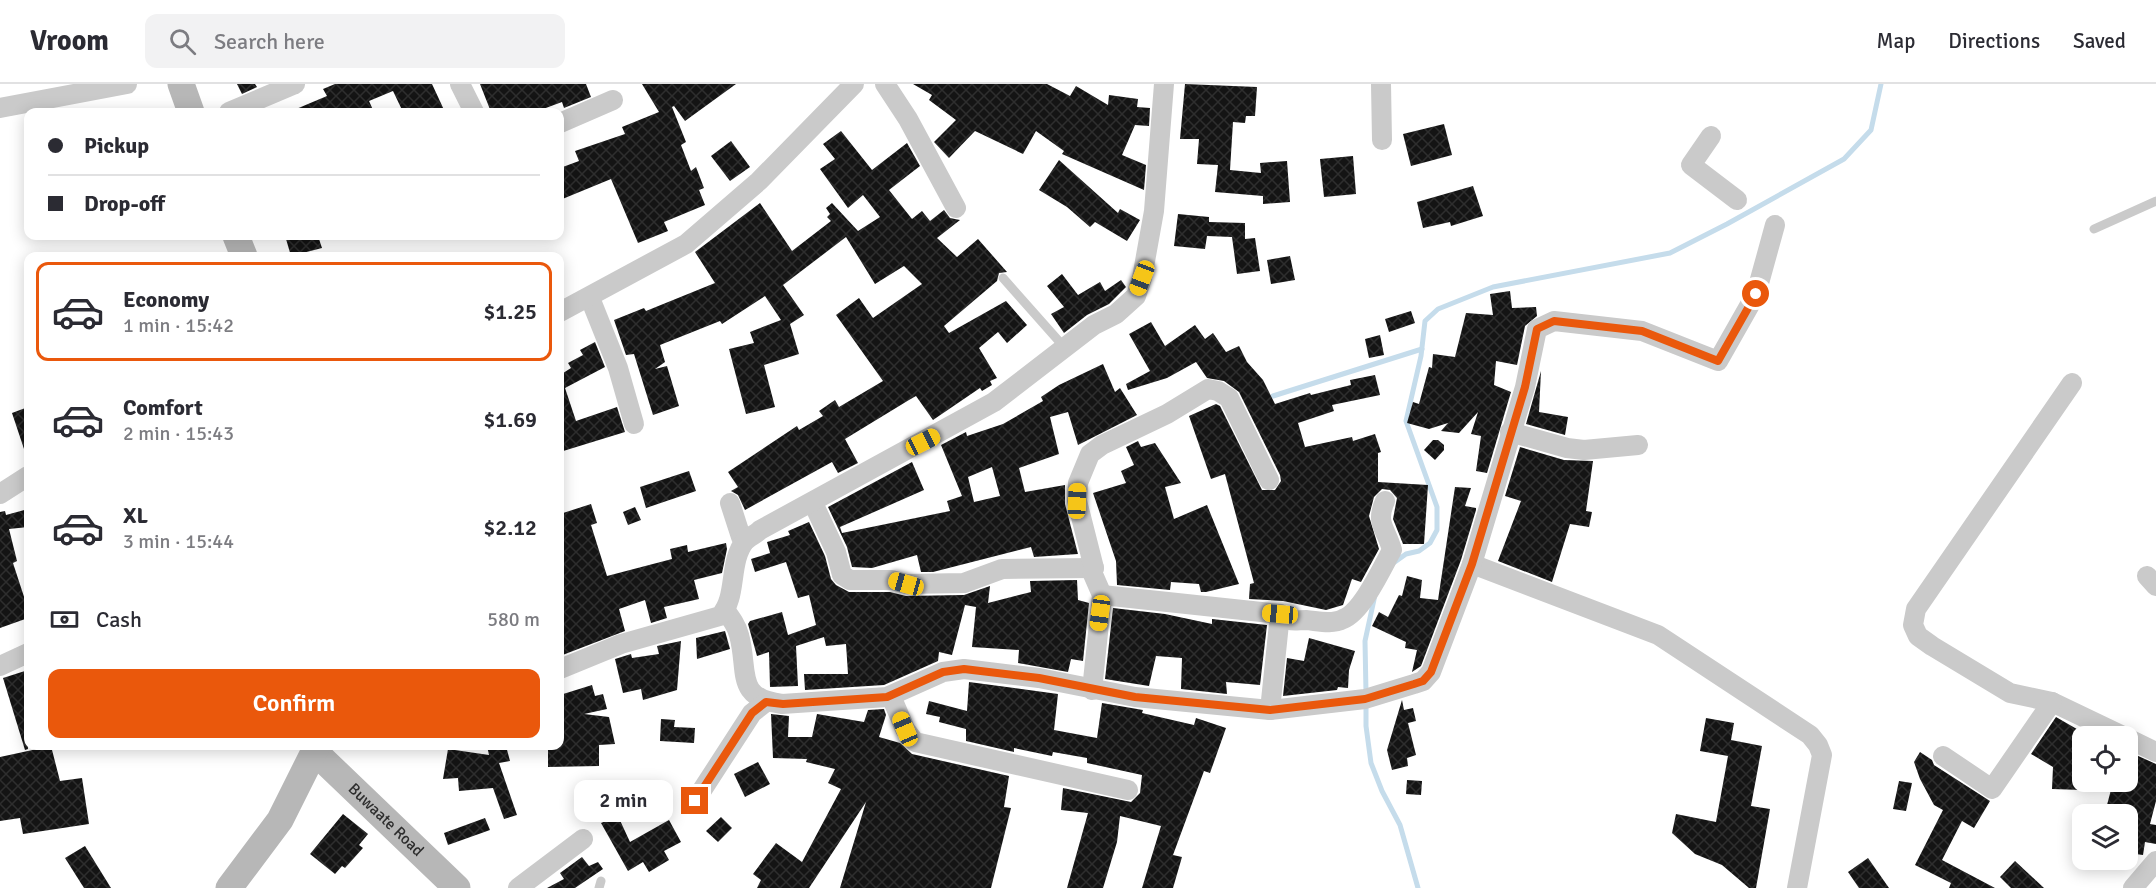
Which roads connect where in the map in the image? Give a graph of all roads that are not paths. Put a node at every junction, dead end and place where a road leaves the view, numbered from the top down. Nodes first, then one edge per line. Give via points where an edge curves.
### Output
1 (127, 84) edge
2 (181, 84) edge
3 (296, 84) edge
4 (460, 84) edge
5 (854, 84) edge
6 (885, 84) edge
7 (1164, 84) edge
8 (1381, 84) edge
9 (613, 100) dead end
10 (0, 108) edge
11 (190, 108) edge
12 (239, 108) edge
13 (472, 108) edge
14 (564, 121) edge
15 (1711, 136) dead end
16 (1382, 140) dead end
17 (1737, 200) dead end
18 (2156, 201) edge
19 (956, 208) dead end
20 (1775, 225) dead end
21 (2094, 229) dead end
22 (1003, 278) dead end
23 (590, 298) junction
24 (564, 310) edge
25 (1065, 348) junction
26 (2072, 382) dead end
27 (634, 424) dead end
28 (1510, 432) junction
29 (1638, 445) dead end
30 (24, 479) edge
31 (1269, 480) dead end
32 (0, 494) edge
33 (1385, 501) dead end
34 (730, 503) dead end
35 (813, 503) junction
36 (745, 541) junction
37 (1472, 564) junction
38 (1094, 568) junction
39 (1102, 595) junction
40 (725, 610) junction
41 (1280, 614) junction
42 (24, 655) edge
43 (0, 666) edge
44 (564, 667) edge
45 (1092, 690) junction
46 (891, 696) junction
47 (766, 702) junction
48 (2052, 702) junction
49 (1270, 710) junction
50 (2102, 726) edge
51 (2138, 743) edge
52 (315, 750) edge
53 (317, 750) edge
54 (2156, 752) edge
55 (1943, 756) dead end
56 (1128, 790) dead end
57 (695, 801) dead end
58 (583, 839) dead end
59 (2156, 861) edge
60 (229, 888) edge
61 (457, 888) edge
62 (518, 888) edge
63 (1797, 888) edge
64 (2133, 888) edge

1 - 10 street
2 - 11 main road
3 - 12 street
4 - 13 street
5 - 23 street via 759,181 686,244
6 - 19 street via 909,119
7 - 25 street via 1154,211 1136,296
8 - 16 street
9 - 14 street
15 - 17 street via 1691,165
18 - 21 lane
20 - 28 street via 1756,294 1718,361 1642,331 1546,322 1537,329 1525,387
22 - 25 lane
23 - 24 street
23 - 27 street via 618,368
25 - 35 street via 994,402
26 - 48 street via 1916,609 1913,625 1918,636 1932,646 2010,693
28 - 29 street via 1584,450
28 - 37 street
30 - 32 street
31 - 38 street via 1229,398 1208,389 1090,454 1078,483 1077,501
33 - 41 street via 1379,517 1392,550 1352,614 1330,622 1290,621
34 - 36 street
35 - 36 street
35 - 38 street via 836,552 842,575 850,580 964,583 1002,569
36 - 40 street
37 - 49 street via 1427,677 1357,700
37 - 63 street via 1658,634 1810,735 1822,755
38 - 39 street via 1092,572
39 - 41 street
39 - 45 street
40 - 44 street via 715,619 621,644
40 - 47 street via 739,634 750,692
41 - 49 street
42 - 43 street
45 - 46 street via 1039,678 954,669
45 - 49 street
46 - 47 street
46 - 56 street via 915,742
47 - 57 street via 752,713
48 - 50 street
48 - 55 street via 1992,789
51 - 54 street
52 - 60 main road via 280,820
53 - 61 main road, Buwaate Road
58 - 62 street
59 - 64 street

